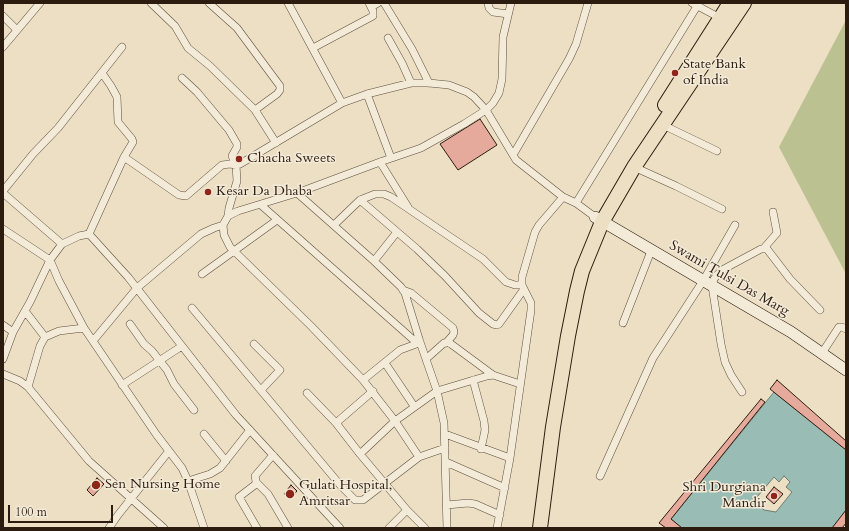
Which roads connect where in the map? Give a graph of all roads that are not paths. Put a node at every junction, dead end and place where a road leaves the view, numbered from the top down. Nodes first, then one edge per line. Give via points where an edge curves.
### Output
1 (40, 3) edge
2 (151, 3) edge
3 (210, 3) edge
4 (288, 3) edge
5 (378, 3) edge
6 (384, 3) edge
7 (488, 3) edge
8 (511, 3) edge
9 (588, 3) edge
10 (730, 3) edge
11 (744, 3) edge
12 (696, 4) edge
13 (370, 5) edge
14 (508, 14) junction
15 (3, 16) edge
16 (725, 21) junction
17 (17, 30) junction
18 (388, 38) dead end
19 (3, 47) edge
20 (122, 48) dead end
21 (313, 48) junction
22 (102, 73) junction
23 (182, 78) dead end
24 (411, 83) junction
25 (429, 83) junction
26 (367, 94) junction
27 (342, 103) junction
28 (255, 110) junction
29 (486, 110) junction
30 (663, 125) junction
31 (276, 143) junction
32 (717, 151) dead end
33 (513, 155) junction
34 (124, 157) junction
35 (391, 158) junction
36 (380, 162) junction
37 (236, 165) junction
38 (634, 167) junction
39 (3, 192) edge
40 (297, 193) junction
41 (563, 197) junction
42 (360, 200) junction
43 (576, 203) junction
44 (261, 205) junction
45 (409, 209) junction
46 (722, 209) dead end
47 (773, 212) dead end
48 (228, 216) junction
49 (277, 220) junction
50 (599, 220) junction
51 (223, 225) junction
52 (334, 225) junction
53 (735, 225) dead end
54 (3, 229) edge
55 (397, 232) junction
56 (89, 234) junction
57 (62, 244) junction
58 (764, 248) junction
59 (234, 251) junction
60 (651, 251) junction
61 (50, 260) junction
62 (374, 261) junction
63 (202, 274) dead end
64 (708, 283) junction
65 (523, 287) junction
66 (137, 288) junction
67 (403, 290) junction
68 (192, 308) dead end
69 (820, 310) dead end
70 (25, 311) junction
71 (623, 322) dead end
72 (130, 324) dead end
73 (3, 325) edge
74 (84, 328) junction
75 (846, 329) edge
76 (13, 332) junction
77 (45, 337) junction
78 (93, 341) junction
79 (419, 343) junction
80 (446, 343) junction
81 (254, 344) dead end
82 (182, 346) junction
83 (822, 353) junction
84 (426, 358) junction
85 (3, 359) edge
86 (159, 361) junction
87 (385, 363) junction
88 (846, 370) edge
89 (3, 374) edge
90 (493, 375) junction
91 (364, 380) junction
92 (473, 380) junction
93 (520, 384) junction
94 (122, 385) junction
95 (28, 387) junction
96 (261, 390) junction
97 (373, 391) junction
98 (438, 391) junction
99 (742, 392) dead end
100 (307, 393) dead end
101 (414, 406) junction
102 (194, 410) dead end
103 (395, 421) junction
104 (336, 423) junction
105 (250, 430) junction
106 (204, 434) dead end
107 (445, 434) junction
108 (445, 448) junction
109 (482, 449) junction
110 (169, 451) junction
111 (360, 454) junction
112 (273, 455) junction
113 (419, 457) junction
114 (510, 458) junction
115 (226, 461) junction
116 (446, 462) junction
117 (600, 476) dead end
118 (188, 481) junction
119 (256, 482) junction
120 (385, 484) junction
121 (505, 488) junction
122 (131, 498) junction
123 (447, 505) junction
124 (406, 510) junction
125 (500, 515) junction
126 (109, 528) edge
127 (164, 528) edge
128 (204, 528) edge
129 (257, 528) edge
130 (288, 528) edge
131 (340, 528) edge
132 (389, 528) edge
133 (425, 528) edge
134 (447, 528) edge
135 (497, 528) edge
136 (531, 528) edge
137 (540, 528) edge

1 - 17 street
2 - 28 street via 175,26 188,48
3 - 28 street via 237,28 280,86 277,94
4 - 21 street
5 - 13 street
6 - 25 street
7 - 14 street via 493,12
8 - 14 street
9 - 33 street via 569,59
10 - 16 highway
11 - 16 highway
12 - 16 street
12 - 43 street
13 - 21 street via 373,16
14 - 29 street via 503,37 499,93
15 - 17 street
16 - 30 highway
16 - 50 highway
17 - 19 street
18 - 24 street
20 - 22 street
21 - 27 street
22 - 34 street via 117,97 118,122 133,142
22 - 39 street
23 - 37 street via 229,130 237,144 232,156
24 - 25 street
24 - 26 street
25 - 29 street via 459,87 474,97
26 - 27 street
26 - 35 street
27 - 31 street
28 - 31 street
29 - 33 street
29 - 35 street via 431,144
30 - 32 street
30 - 38 highway
31 - 37 street
33 - 41 street via 520,164
34 - 37 street via 183,196 222,165
34 - 56 street
35 - 36 street
36 - 40 street
36 - 45 street
37 - 48 street via 237,181
38 - 46 street
38 - 50 highway
39 - 57 street
40 - 44 street
40 - 52 street
41 - 43 street
41 - 65 street via 532,238
42 - 45 street via 375,194 384,194
42 - 52 street
42 - 55 street
43 - 50 street
44 - 48 street
44 - 49 street
45 - 65 street via 483,259 506,282
47 - 58 street via 777,233
48 - 51 street
49 - 59 street
49 - 79 street
50 - 60 street, Swami Tulsi Das Marg
50 - 136 highway via 578,261 566,298
50 - 137 highway via 582,271 572,314 553,427
51 - 59 street via 226,240
51 - 66 street via 201,234
52 - 62 street
53 - 64 street
54 - 61 street
55 - 62 street
55 - 65 street via 445,276 479,312 496,325
56 - 57 street
56 - 66 street
57 - 61 street
58 - 64 street via 722,270
58 - 69 street via 771,252 790,279
59 - 63 street
59 - 91 street
60 - 64 street, Swami Tulsi Das Marg
60 - 71 street
61 - 70 street
61 - 74 street
62 - 67 street
64 - 83 street, Swami Tulsi Das Marg
64 - 99 street via 725,362
64 - 117 street via 653,358
65 - 93 street via 531,303 531,310
66 - 78 street
66 - 82 street
67 - 79 street
67 - 80 street via 411,293 453,328 453,335
68 - 96 street
70 - 76 street
70 - 77 street
72 - 86 street
73 - 76 street
74 - 77 street
74 - 78 street
75 - 83 street via 839,327
76 - 85 street
77 - 95 street
78 - 94 street
79 - 84 street
79 - 87 street via 400,350
80 - 84 street
80 - 90 street
81 - 96 street via 280,370
82 - 86 street
82 - 105 street
83 - 88 street, Swami Tulsi Das Marg
84 - 98 street
86 - 94 street
86 - 102 street
87 - 91 street
87 - 101 street
89 - 95 street
90 - 92 street
90 - 93 street
91 - 97 street
92 - 98 street
92 - 109 street via 484,421
93 - 114 street
94 - 110 street
95 - 122 street via 90,461
96 - 120 street via 355,500 363,500
97 - 103 street
97 - 104 street
98 - 101 street
98 - 107 street
100 - 104 street
101 - 103 street
103 - 111 street
103 - 113 street
104 - 111 street
105 - 112 street
105 - 115 street
106 - 115 street
107 - 108 street
107 - 109 street
108 - 113 street
108 - 116 street
109 - 114 street
110 - 118 street
110 - 122 street
111 - 120 street
112 - 119 street via 255,476
112 - 131 street
113 - 120 street
114 - 121 street
115 - 118 street via 215,472
116 - 121 street
116 - 123 street
118 - 128 street
119 - 129 street via 239,497
119 - 130 street via 268,494
120 - 124 street
121 - 125 street
122 - 126 street
122 - 127 street
123 - 125 street via 475,504
123 - 134 street
124 - 132 street
124 - 133 street
125 - 135 street

